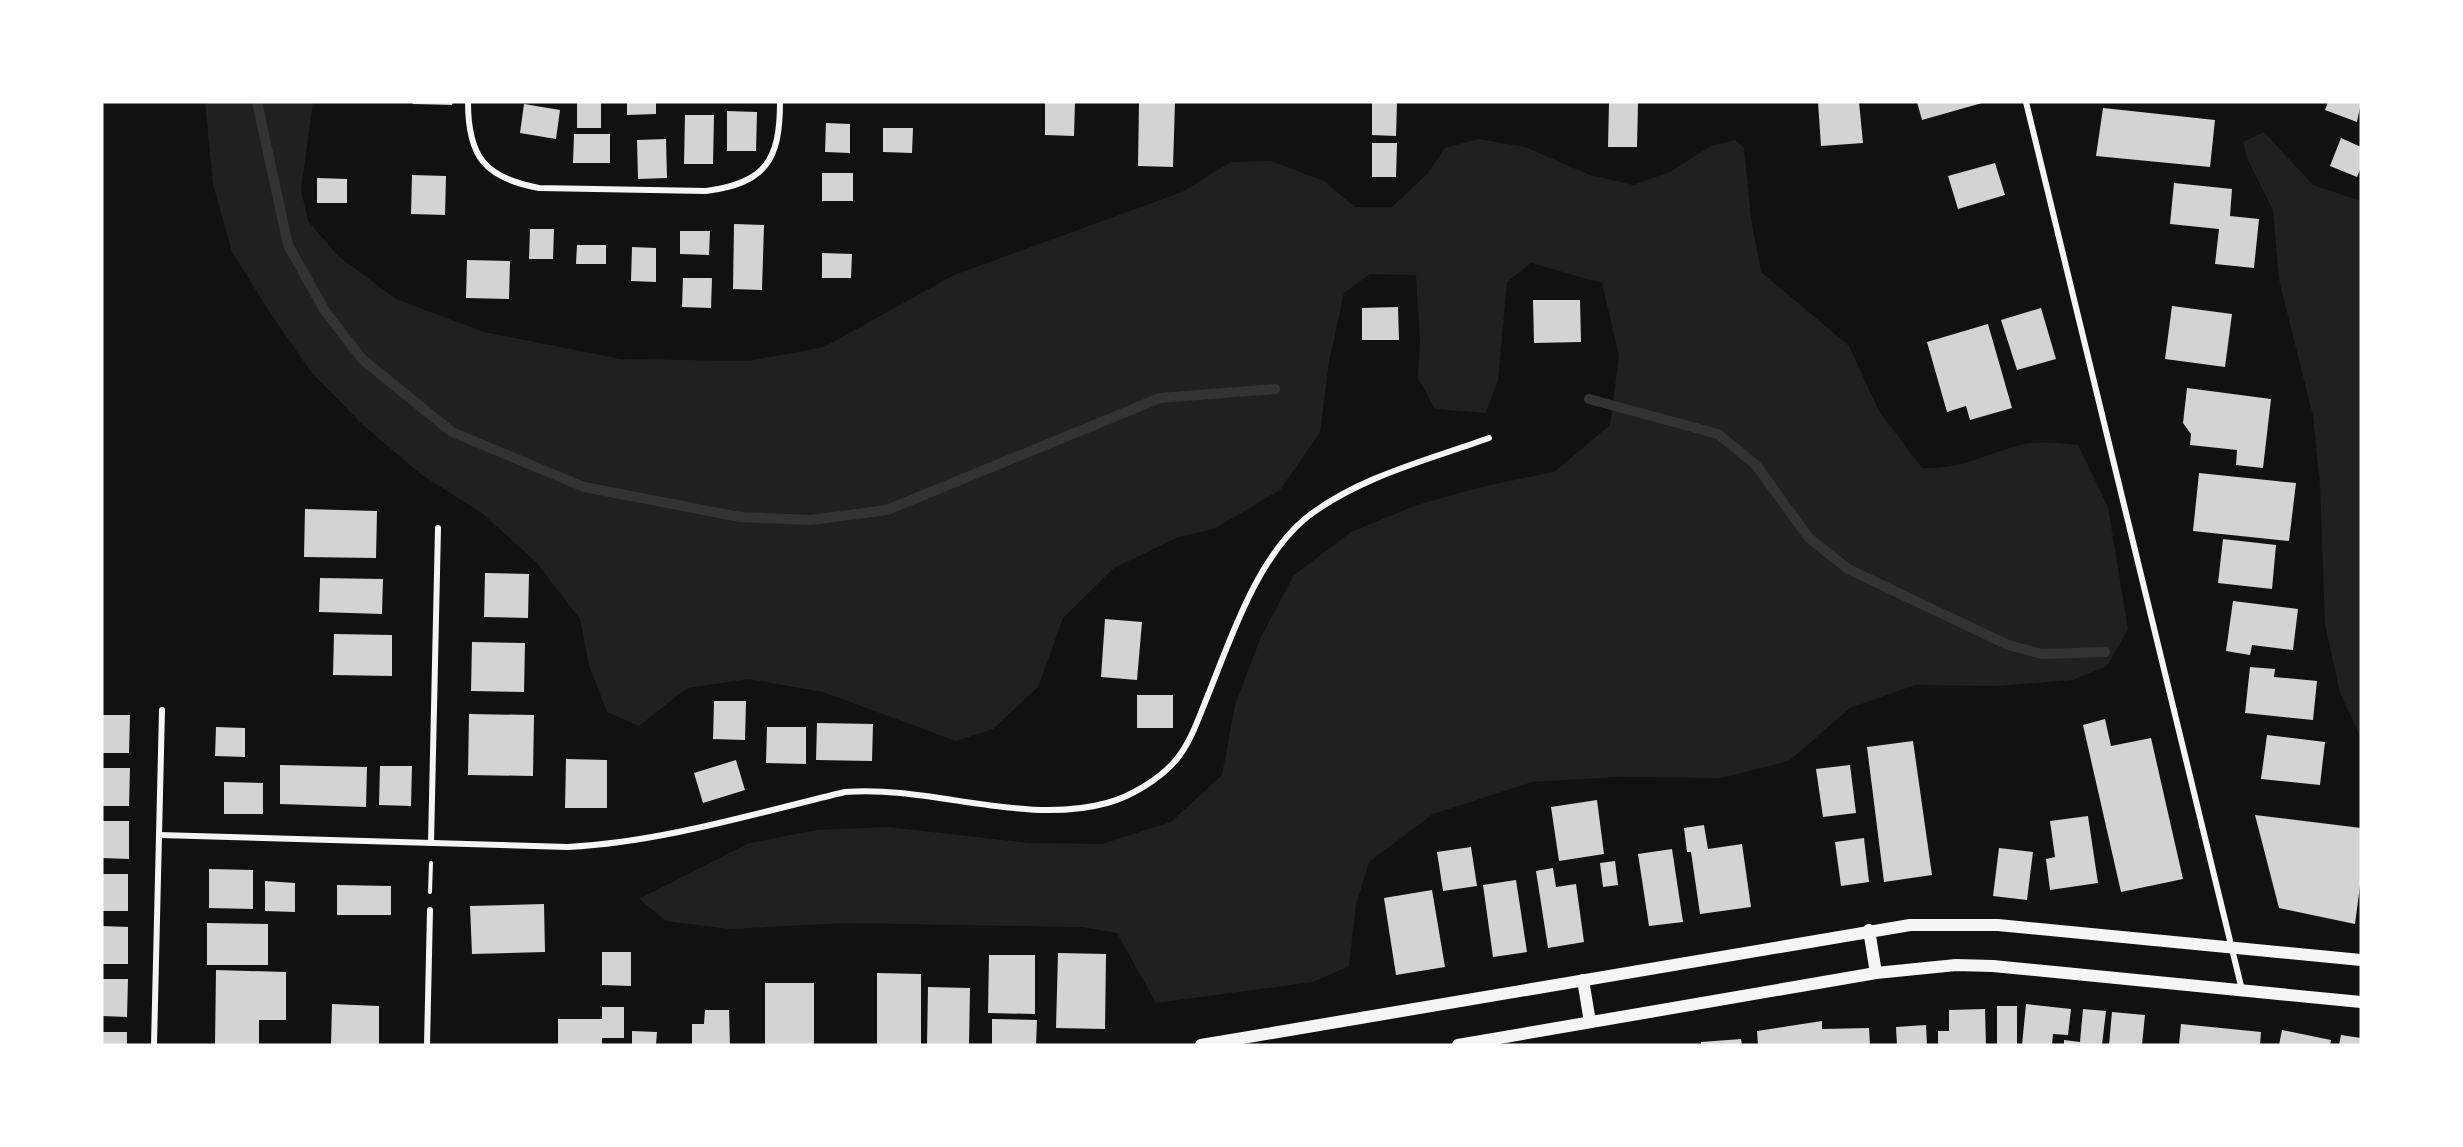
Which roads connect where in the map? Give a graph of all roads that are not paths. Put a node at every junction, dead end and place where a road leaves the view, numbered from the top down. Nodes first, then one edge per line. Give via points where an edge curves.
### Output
1 (468, 102) edge
2 (780, 102) edge
3 (2026, 102) edge
4 (1489, 438) dead end
5 (438, 528) dead end
6 (162, 710) dead end
7 (159, 835) junction
8 (431, 843) junction
9 (430, 910) road end
10 (1869, 930) junction
11 (2233, 948) junction
12 (2361, 960) edge
13 (1876, 973) junction
14 (1583, 980) junction
15 (2242, 990) junction
16 (2361, 1002) edge
17 (1590, 1022) junction
18 (154, 1045) edge
19 (427, 1045) edge
20 (1201, 1045) edge
21 (1458, 1045) edge

1 - 2 street via 471,140 485,166 515,183 539,188 706,191 733,188 755,177 769,163 777,148
3 - 11 street
4 - 8 street via 1390,473 1345,494 1306,519 1273,556 1244,604 1195,729 1176,760 1149,783 1108,803 1069,809 1028,808 873,790 845,792 611,845
5 - 8 street
6 - 7 street
7 - 8 street
7 - 18 street
9 - 19 street
10 - 11 main road via 1910,925 1998,925
10 - 13 main road
10 - 14 main road
11 - 12 main road
11 - 15 street
13 - 15 main road via 1956,965 1993,966
13 - 17 main road
14 - 17 main road
14 - 20 main road
15 - 16 main road
17 - 21 main road

